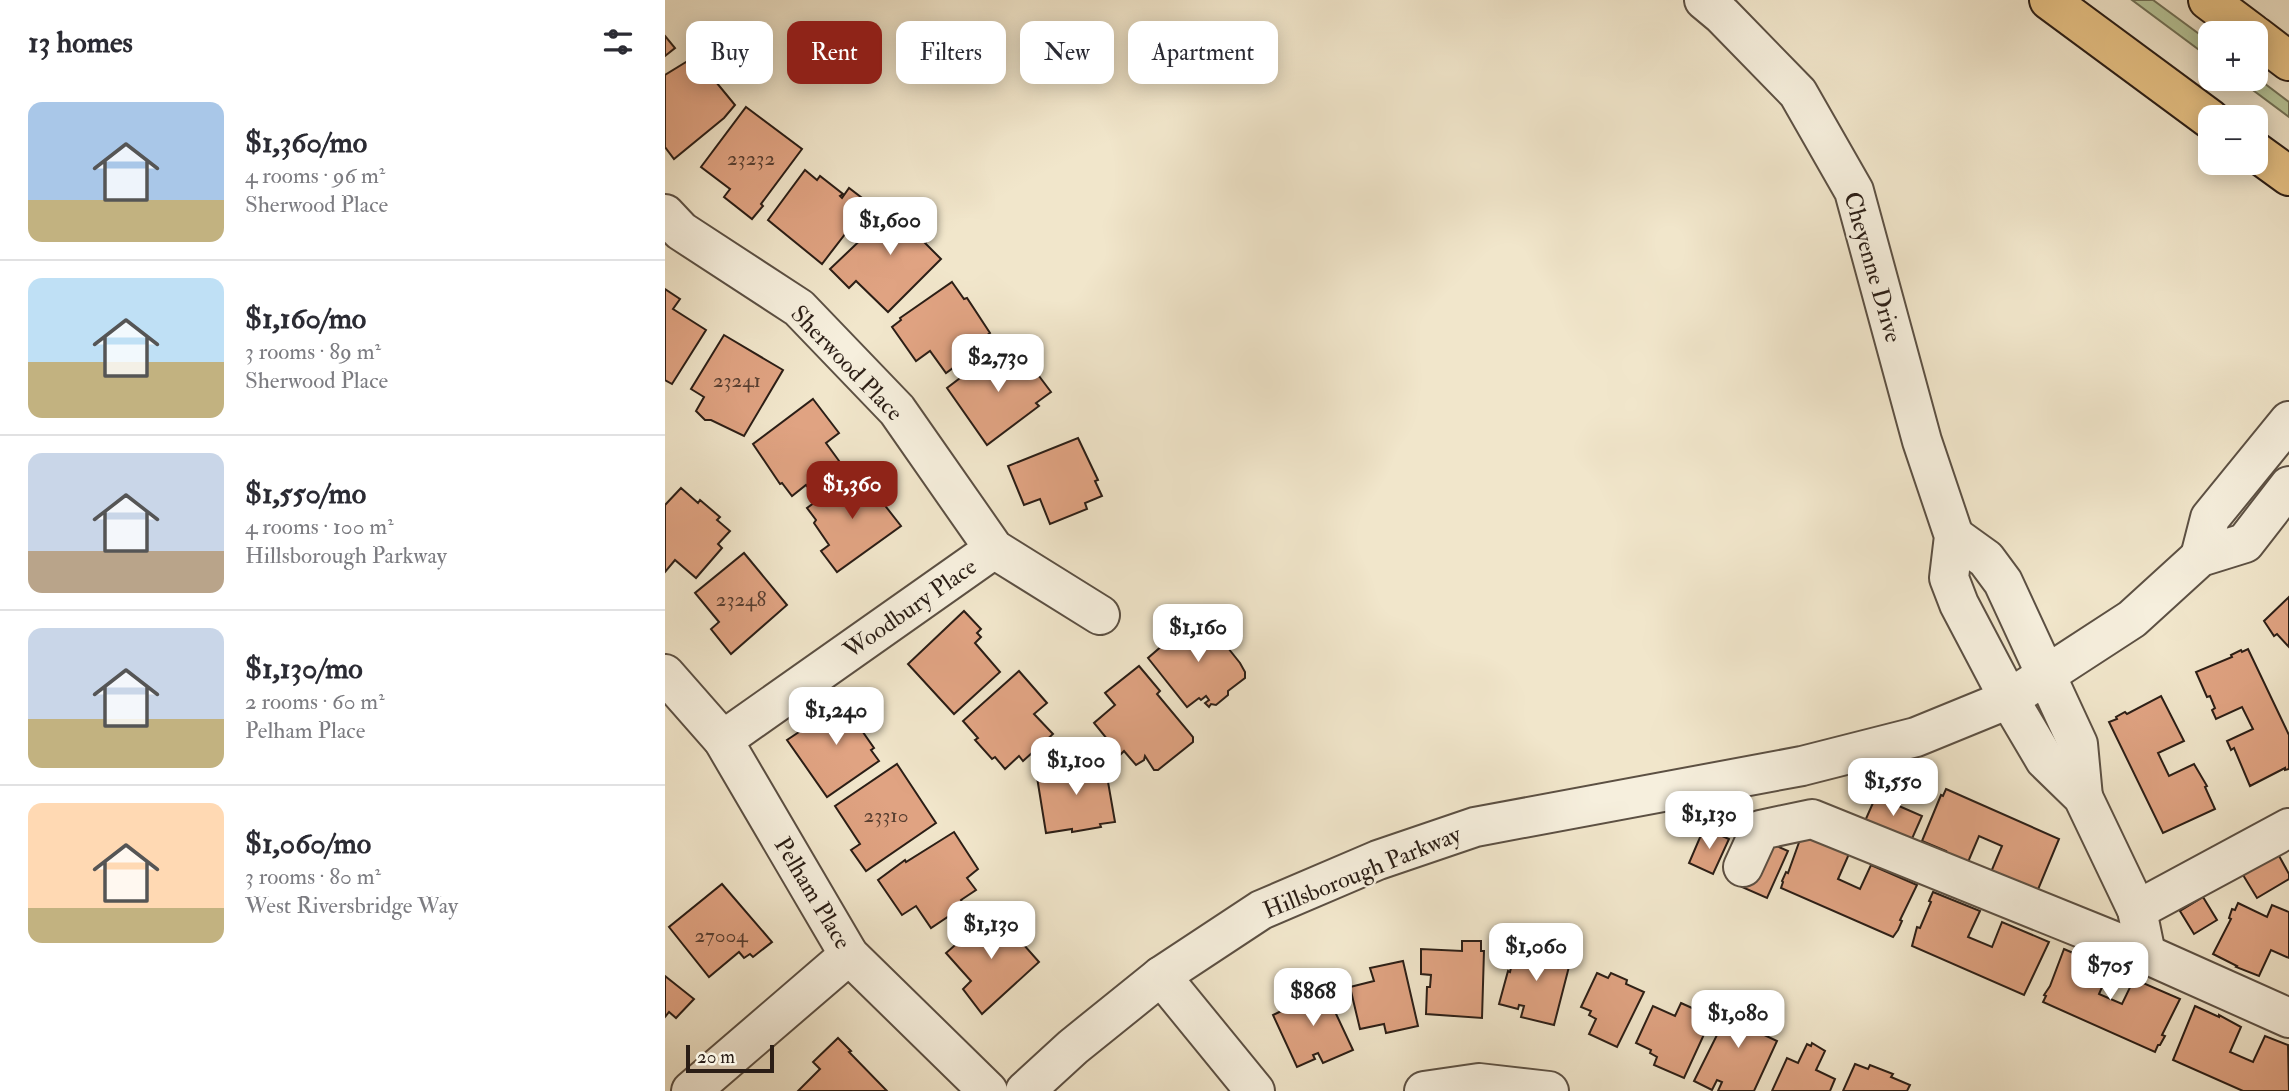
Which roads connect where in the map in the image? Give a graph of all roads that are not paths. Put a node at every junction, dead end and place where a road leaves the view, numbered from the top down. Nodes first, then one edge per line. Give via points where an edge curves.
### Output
1 (1704, 0) edge
2 (2049, 0) edge
3 (2208, 0) edge
4 (2236, 21) edge
5 (2268, 45) edge
6 (2289, 61) edge
7 (2198, 109) edge
8 (2268, 161) edge
9 (2289, 176) edge
10 (665, 214) edge
11 (2289, 421) edge
12 (2289, 486) edge
13 (1954, 536) junction
14 (994, 549) junction
15 (2200, 557) junction
16 (1100, 615) dead end
17 (665, 674) edge
18 (2046, 676) junction
19 (2009, 699) junction
20 (723, 740) junction
21 (2083, 797) junction
22 (2289, 828) edge
23 (1743, 867) dead end
24 (2137, 910) junction
25 (2146, 954) junction
26 (849, 955) junction
27 (1161, 976) junction
28 (2289, 1018) edge
29 (1427, 1090) edge
30 (691, 1091) edge
31 (988, 1091) edge
32 (1025, 1091) edge
33 (1255, 1091) edge
34 (1549, 1091) edge

1 - 13 street, Cheyenne Drive via 1798,93 1854,191 1922,441
2 - 7 main road
3 - 4 main road
5 - 6 main road
8 - 9 main road
10 - 14 street, Sherwood Place via 681,231 799,308 897,410
11 - 15 street via 2210,518
12 - 15 street, Hillsborough Parkway via 2245,543
13 - 18 street via 1986,559 2003,582
13 - 19 street, Cheyenne Drive via 1949,578
14 - 16 street, Sherwood Place
14 - 20 street, Woodbury Place
15 - 18 street, Hillsborough Parkway via 2132,619
17 - 20 street, Pelham Place
18 - 19 street, Hillsborough Parkway
18 - 21 street via 2078,744
19 - 21 street, Cheyenne Drive via 2045,760
19 - 27 street, Hillsborough Parkway via 1916,737 1802,766 1475,827 1378,860 1261,910
20 - 26 street, Pelham Place
21 - 24 street
22 - 24 street
23 - 25 street via 1760,830 1812,819
24 - 25 street
25 - 28 street
26 - 30 street
26 - 31 street, Pelham Place
27 - 32 street, Hillsborough Parkway
27 - 33 street
29 - 34 street via 1479,1083

